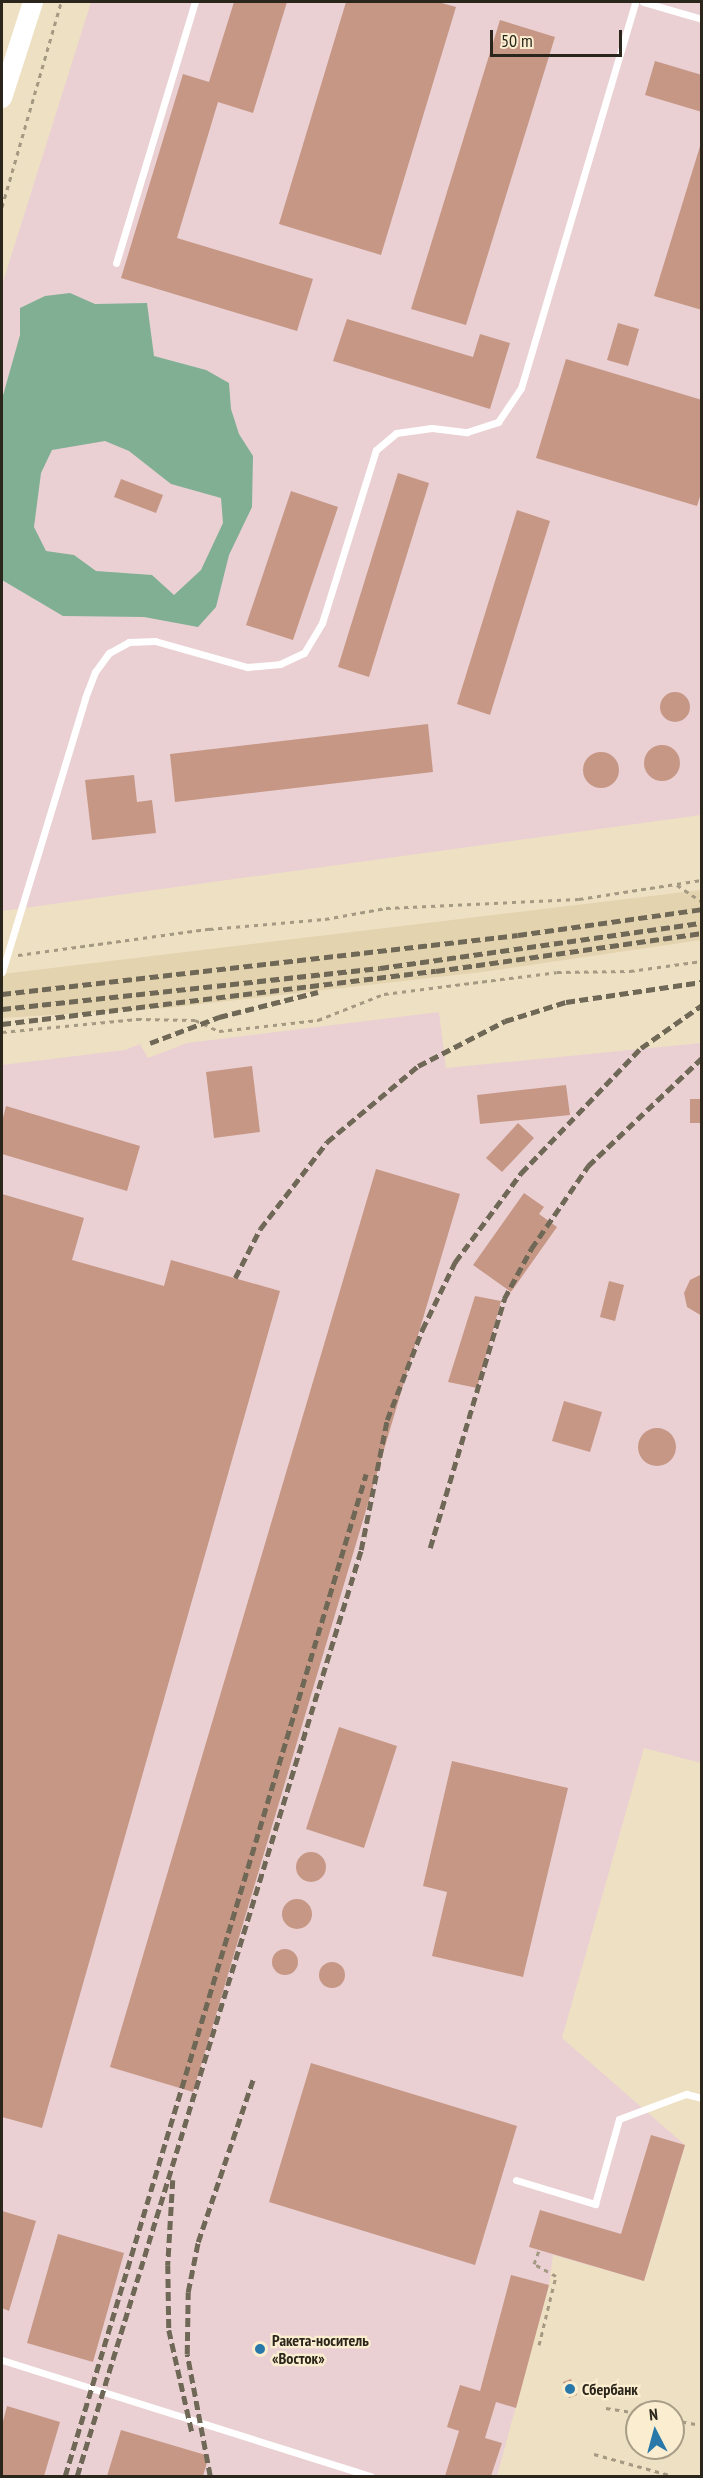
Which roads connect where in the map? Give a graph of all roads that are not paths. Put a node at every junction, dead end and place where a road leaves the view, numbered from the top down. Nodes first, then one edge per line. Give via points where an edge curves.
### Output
1 (31, 2) edge
2 (195, 2) edge
3 (635, 2) edge
4 (643, 2) edge
5 (702, 19) edge
6 (2, 58) edge
7 (2, 98) edge
8 (116, 263) dead end
9 (2, 972) edge
10 (702, 2098) edge
11 (516, 2180) dead end
12 (2, 2360) edge
13 (371, 2476) edge

1 - 6 street
1 - 7 street
2 - 8 lane
3 - 9 lane via 521,388 498,422 468,432 432,428 396,433 376,450 322,623 304,653 280,664 247,667 155,641 129,642 109,653 95,672 85,698
4 - 5 lane
10 - 11 lane via 686,2094 619,2119 595,2205
12 - 13 lane

